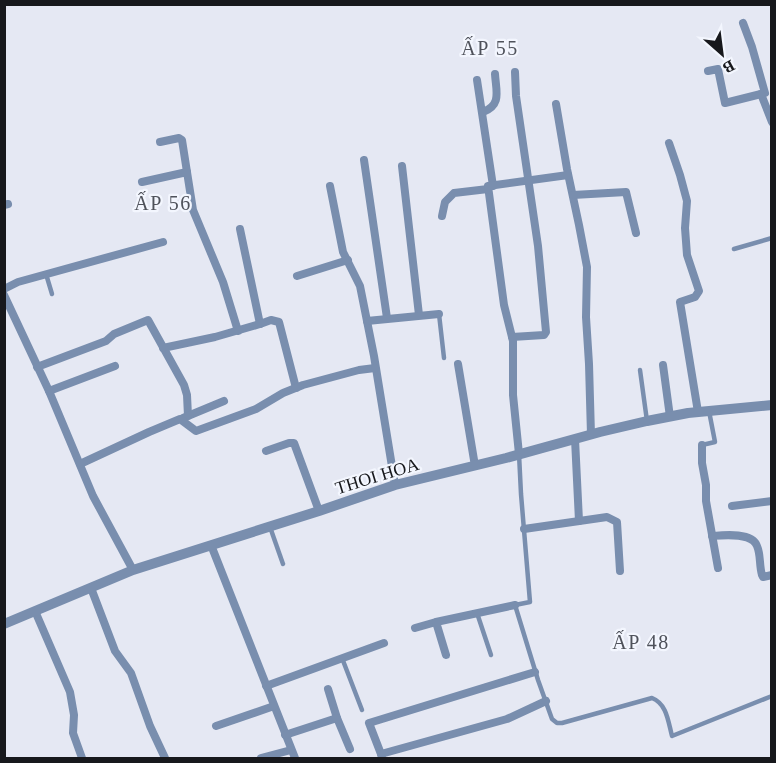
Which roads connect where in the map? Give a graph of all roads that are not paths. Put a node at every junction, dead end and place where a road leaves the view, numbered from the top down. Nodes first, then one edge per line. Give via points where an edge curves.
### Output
1 (743, 23) dead end
2 (708, 71) dead end
3 (514, 72) dead end
4 (495, 74) dead end
5 (477, 81) dead end
6 (761, 94) junction
7 (556, 104) dead end
8 (483, 112) junction
9 (771, 122) edge
10 (160, 142) dead end
11 (669, 143) dead end
12 (364, 160) dead end
13 (402, 166) dead end
14 (187, 172) junction
15 (568, 175) junction
16 (529, 180) junction
17 (141, 182) dead end
18 (330, 186) dead end
19 (490, 187) junction
20 (573, 195) junction
21 (442, 216) dead end
22 (240, 229) dead end
23 (636, 233) dead end
24 (771, 238) edge
25 (164, 242) dead end
26 (734, 249) dead end
27 (348, 260) junction
28 (46, 274) junction
29 (297, 276) dead end
30 (4, 289) edge
31 (52, 294) dead end
32 (4, 295) edge
33 (439, 314) joint
34 (419, 315) junction
35 (387, 318) junction
36 (367, 321) junction
37 (260, 324) junction
38 (238, 331) junction
39 (512, 337) junction
40 (163, 348) junction
41 (444, 358) dead end
42 (458, 364) dead end
43 (663, 365) dead end
44 (115, 366) dead end
45 (37, 367) junction
46 (375, 368) junction
47 (640, 370) dead end
48 (296, 388) junction
49 (49, 391) junction
50 (224, 401) dead end
51 (771, 405) edge
52 (703, 411) junction
53 (670, 417) junction
54 (184, 418) junction
55 (647, 421) junction
56 (591, 435) junction
57 (575, 439) junction
58 (702, 445) joint
59 (266, 451) dead end
60 (519, 454) junction
61 (80, 464) junction
62 (475, 465) junction
63 (395, 485) junction
64 (771, 501) edge
65 (732, 506) dead end
66 (320, 511) junction
67 (579, 521) junction
68 (270, 527) junction
69 (524, 529) junction
70 (712, 536) junction
71 (211, 545) junction
72 (283, 564) dead end
73 (718, 567) dead end
74 (133, 570) junction
75 (620, 571) dead end
76 (771, 575) edge
77 (91, 588) junction
78 (515, 604) junction
79 (35, 611) junction
80 (477, 613) junction
81 (436, 622) junction
82 (4, 624) edge
83 (415, 628) dead end
84 (384, 643) dead end
85 (446, 655) dead end
86 (491, 655) dead end
87 (342, 658) junction
88 (535, 672) junction
89 (266, 686) junction
90 (328, 689) dead end
91 (771, 696) edge
92 (546, 700) junction
93 (273, 706) junction
94 (362, 710) dead end
95 (337, 718) junction
96 (216, 726) dead end
97 (285, 735) junction
98 (350, 748) dead end
99 (291, 750) junction
100 (382, 757) edge
101 (82, 759) edge
102 (165, 759) edge
103 (261, 759) edge
104 (295, 759) edge

1 - 6 street via 765,93
2 - 6 street via 718,69 725,103
3 - 16 street
4 - 8 street via 496,100 490,110
5 - 8 street
6 - 9 street
7 - 15 street
8 - 19 street
10 - 14 street via 182,140
11 - 52 street via 687,201 687,255 699,291 695,297 680,302
12 - 35 street
13 - 34 street
14 - 17 street
14 - 38 street via 193,210 223,282
15 - 16 street
15 - 20 street
16 - 19 street
16 - 39 street via 546,332
18 - 27 street
19 - 21 street via 454,193 445,202
19 - 39 street via 504,305
20 - 23 street via 626,192
20 - 56 street via 587,267
22 - 37 street
24 - 26 lane
25 - 28 street
27 - 29 street
27 - 36 street via 360,286
28 - 30 street
28 - 31 lane
32 - 45 street
33 - 34 street
33 - 41 lane
34 - 35 street
35 - 36 street
36 - 46 street
37 - 38 street
37 - 48 street via 279,322
38 - 40 street
39 - 60 street
40 - 45 street via 148,320
40 - 54 street via 184,385
42 - 62 street
43 - 53 street
44 - 49 street
45 - 49 street
46 - 48 street via 331,376
46 - 63 street
47 - 55 lane
48 - 54 street via 256,410 196,431
49 - 61 street
50 - 54 street
51 - 52 street, THOI HOA
52 - 53 street, THOI HOA
52 - 58 lane via 715,442
53 - 55 street, THOI HOA
54 - 61 street
55 - 56 street, THOI HOA
56 - 57 street, THOI HOA
57 - 60 street, THOI HOA
57 - 67 street
58 - 70 street
59 - 66 street via 294,443
60 - 62 street, THOI HOA
60 - 69 lane
61 - 74 street
62 - 63 street, THOI HOA
63 - 66 street, THOI HOA
64 - 65 street
66 - 68 street, THOI HOA
67 - 69 street
67 - 75 street via 607,517 616,522
68 - 71 street, THOI HOA
68 - 72 lane
69 - 78 lane via 530,602
70 - 73 street
70 - 76 street via 734,535 753,540 762,575
71 - 74 street, THOI HOA
71 - 89 street
74 - 77 street, THOI HOA
77 - 79 street, THOI HOA
77 - 102 street
78 - 80 street
78 - 88 lane
79 - 82 street, THOI HOA
79 - 101 street via 70,692 73,733
80 - 81 street
80 - 86 lane
81 - 83 street
81 - 85 street
84 - 87 street
87 - 89 street
87 - 94 lane
88 - 92 lane
88 - 100 street via 369,723
89 - 93 street
90 - 95 street
91 - 92 lane via 672,735 663,706 652,698 562,723 552,719
92 - 100 street via 507,719
93 - 96 street
93 - 97 street
95 - 97 street
95 - 98 street
97 - 99 street
99 - 103 street
99 - 104 street

